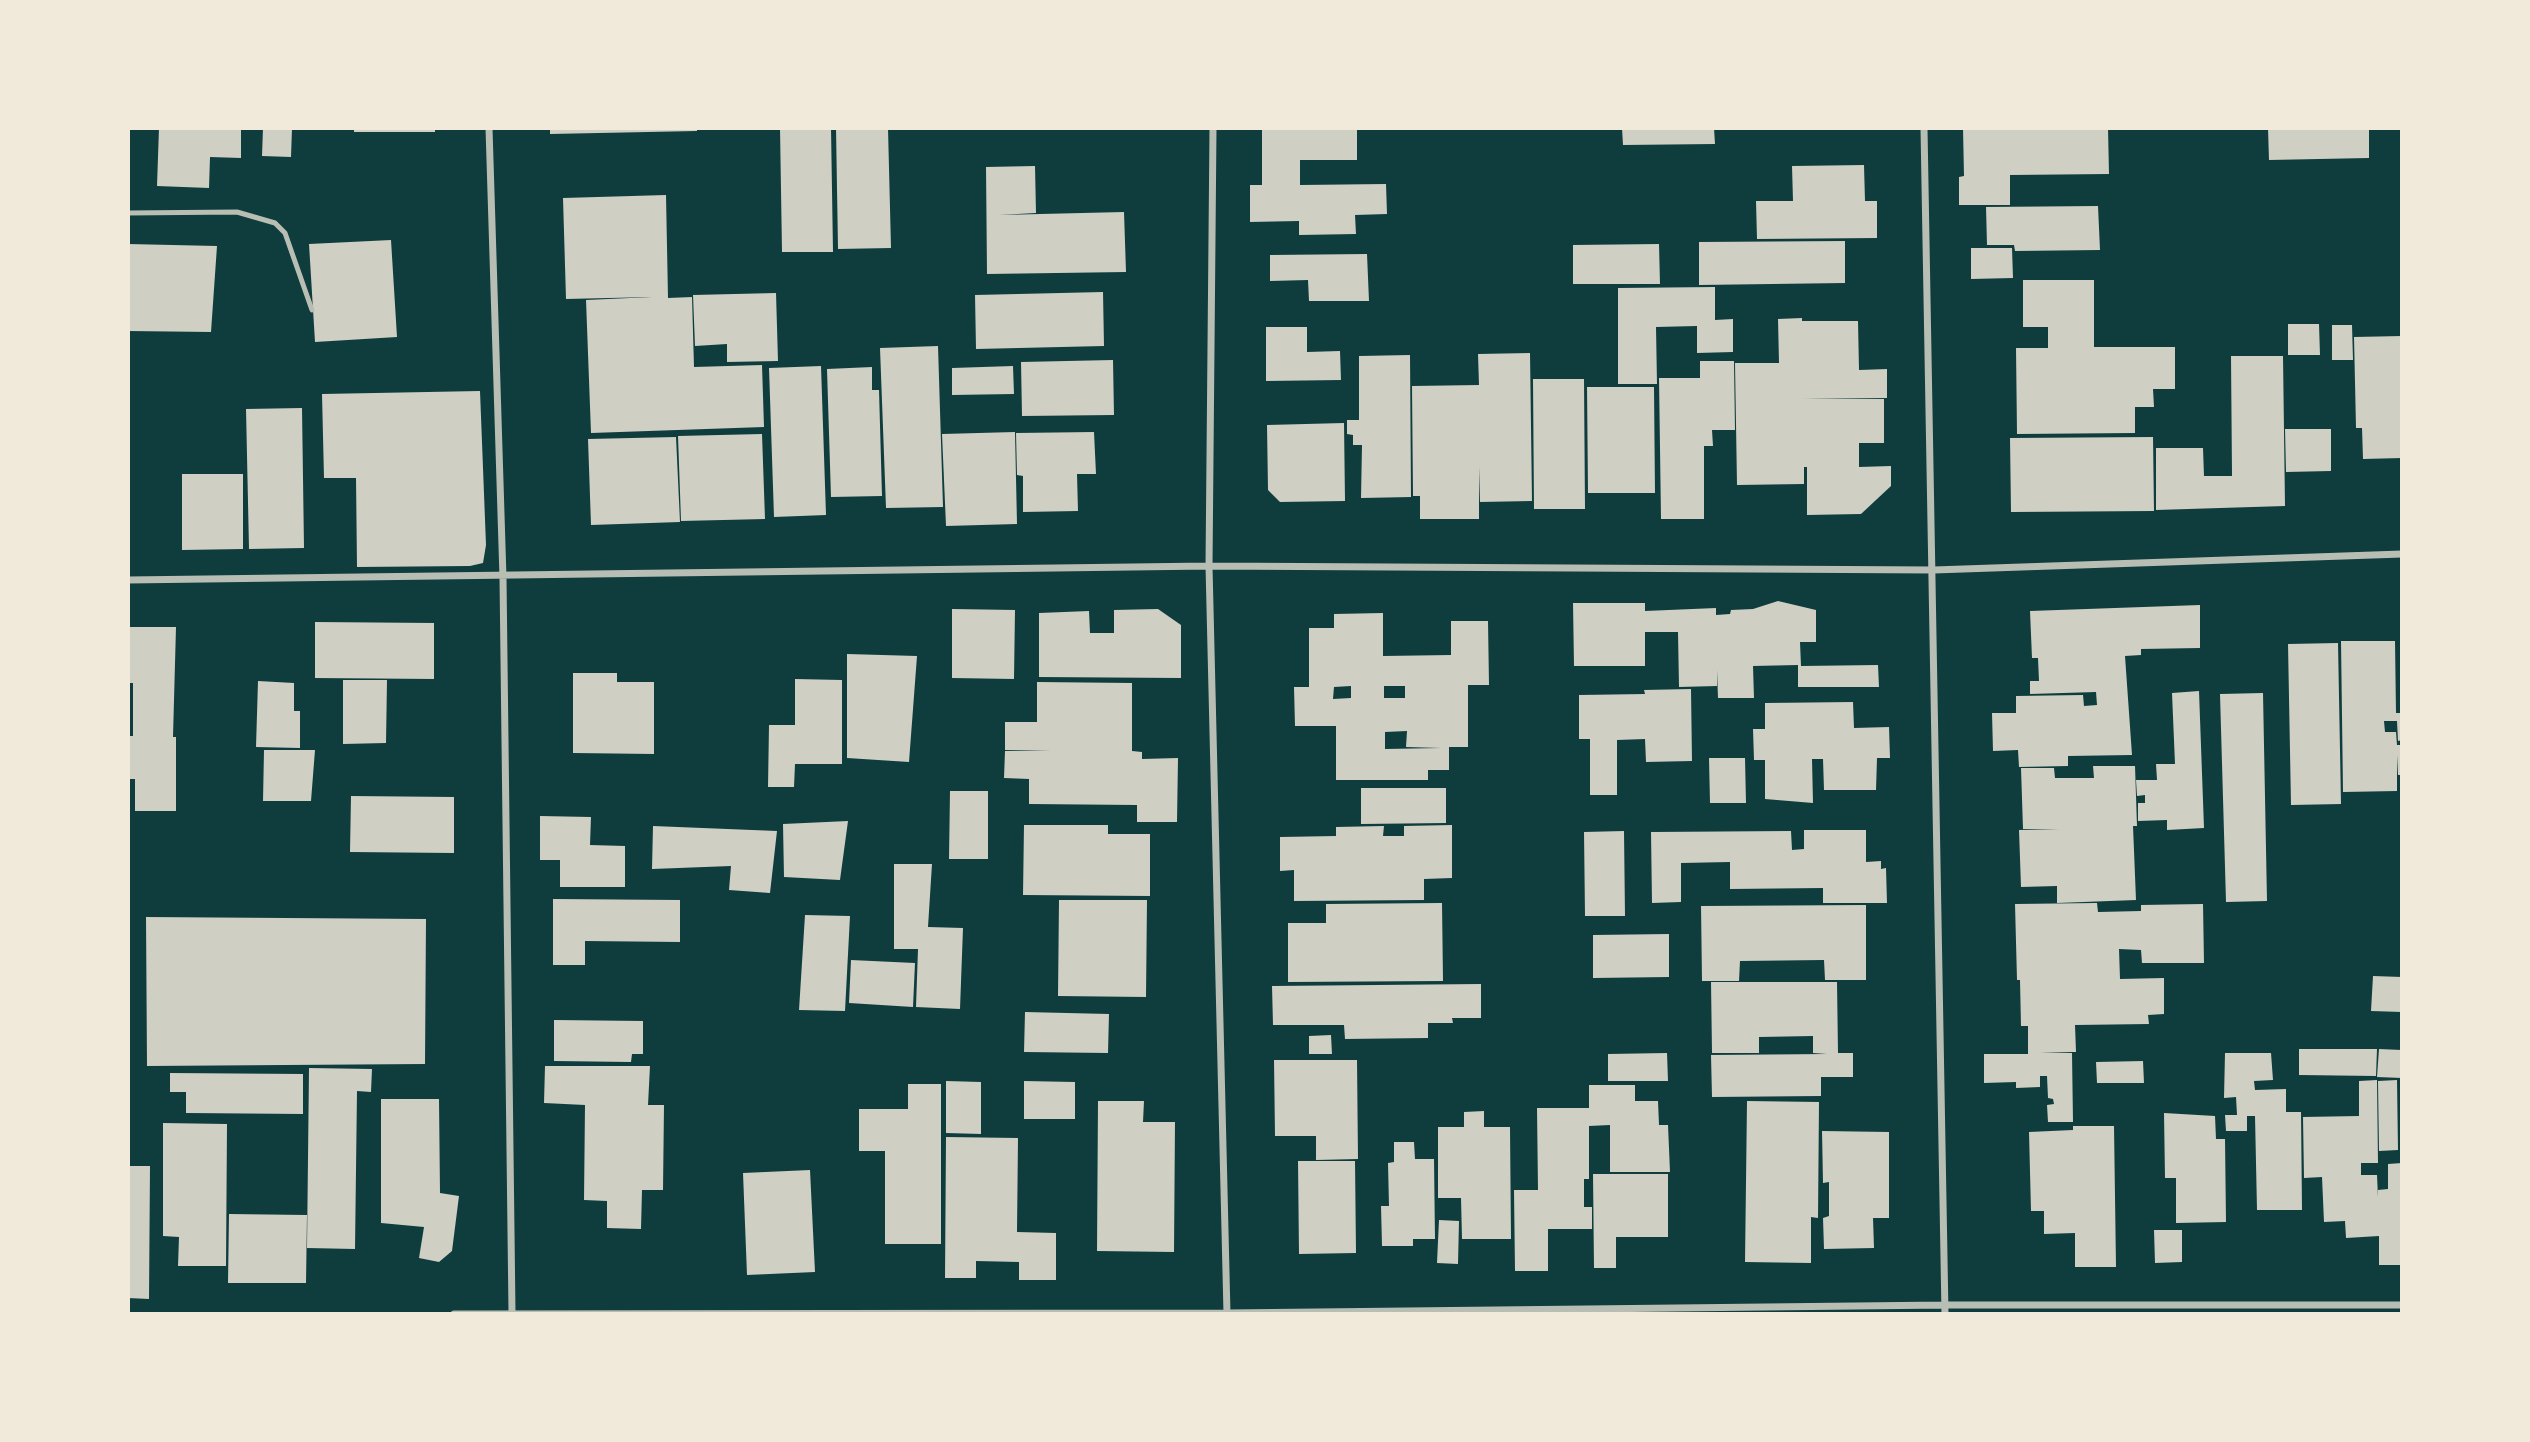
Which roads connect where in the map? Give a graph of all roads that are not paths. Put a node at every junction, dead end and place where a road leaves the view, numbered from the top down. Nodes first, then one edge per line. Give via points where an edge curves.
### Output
1 (489, 128) edge
2 (1213, 128) edge
3 (1924, 128) edge
4 (128, 213) edge
5 (312, 310) dead end
6 (2402, 554) edge
7 (1209, 566) junction
8 (1934, 570) junction
9 (503, 578) junction
10 (128, 580) edge
11 (1945, 1305) junction
12 (2402, 1305) edge
13 (454, 1314) edge
14 (512, 1314) edge
15 (1227, 1314) edge
16 (1945, 1314) edge

1 - 9 street
2 - 7 street
3 - 8 street
4 - 5 lane via 237,212 275,223 285,233
6 - 8 street
7 - 8 street
7 - 9 street
7 - 15 street
8 - 11 street
9 - 10 street
9 - 14 street
11 - 12 street
11 - 15 street
11 - 16 street
13 - 14 street
14 - 15 street

